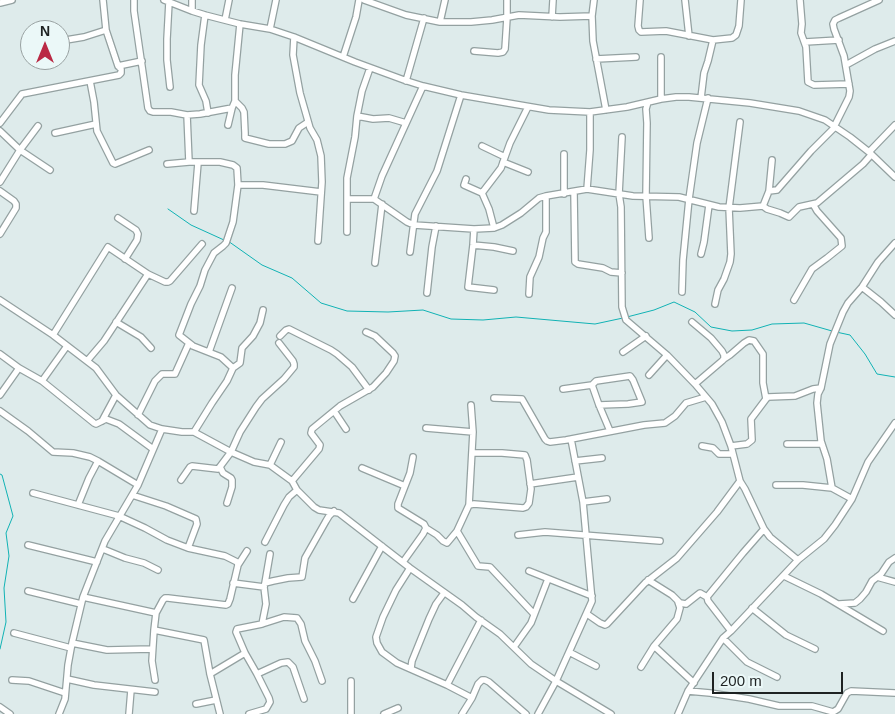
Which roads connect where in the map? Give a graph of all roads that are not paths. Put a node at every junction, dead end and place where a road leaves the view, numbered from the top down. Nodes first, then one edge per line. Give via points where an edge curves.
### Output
1 (12, 0) edge
2 (102, 0) edge
3 (134, 0) edge
4 (192, 0) edge
5 (228, 0) edge
6 (276, 0) edge
7 (359, 0) edge
8 (364, 0) edge
9 (445, 0) edge
10 (507, 0) edge
11 (553, 0) edge
12 (594, 0) edge
13 (640, 0) edge
14 (685, 0) edge
15 (742, 0) edge
16 (800, 0) edge
17 (879, 0) edge
18 (167, 1) edge
19 (0, 3) edge
20 (192, 11) junction
21 (206, 15) junction
22 (592, 16) junction
23 (552, 17) junction
24 (424, 18) junction
25 (507, 18) junction
26 (225, 20) junction
27 (440, 22) junction
28 (240, 24) junction
29 (270, 29) junction
30 (106, 30) junction
31 (689, 36) junction
32 (294, 37) junction
33 (70, 39) edge
34 (713, 40) junction
35 (839, 40) junction
36 (895, 41) edge
37 (805, 42) junction
38 (474, 51) dead end
39 (343, 56) junction
40 (636, 57) dead end
41 (661, 57) dead end
42 (596, 59) junction
43 (142, 62) junction
44 (846, 65) junction
45 (118, 66) junction
46 (370, 68) junction
47 (90, 81) junction
48 (406, 81) junction
49 (849, 84) junction
50 (423, 86) junction
51 (170, 87) dead end
52 (461, 95) junction
53 (705, 98) junction
54 (662, 99) junction
55 (236, 101) junction
56 (648, 102) junction
57 (528, 107) junction
58 (232, 108) junction
59 (606, 110) junction
60 (590, 112) junction
61 (208, 113) junction
62 (187, 115) junction
63 (357, 116) junction
64 (308, 122) junction
65 (740, 122) dead end
66 (0, 123) edge
67 (406, 123) junction
68 (96, 124) junction
69 (228, 125) dead end
70 (895, 125) edge
71 (38, 126) dead end
72 (835, 127) junction
73 (0, 132) edge
74 (56, 132) dead end
75 (622, 137) dead end
76 (482, 146) dead end
77 (20, 150) junction
78 (149, 150) dead end
79 (564, 154) dead end
80 (870, 154) junction
81 (504, 159) junction
82 (772, 160) dead end
83 (189, 162) junction
84 (198, 163) junction
85 (167, 164) dead end
86 (50, 170) dead end
87 (528, 172) dead end
88 (895, 176) edge
89 (466, 179) dead end
90 (0, 182) edge
91 (238, 185) junction
92 (587, 189) junction
93 (0, 191) edge
94 (769, 191) junction
95 (321, 192) junction
96 (574, 192) junction
97 (482, 193) junction
98 (564, 194) junction
99 (619, 194) junction
100 (546, 196) junction
101 (646, 196) junction
102 (347, 199) junction
103 (374, 199) junction
104 (689, 200) junction
105 (382, 204) junction
106 (813, 204) junction
107 (709, 205) junction
108 (763, 206) junction
109 (729, 208) junction
110 (194, 211) dead end
111 (118, 218) dead end
112 (414, 225) junction
113 (436, 226) junction
114 (494, 228) junction
115 (474, 229) junction
116 (348, 232) dead end
117 (0, 234) edge
118 (649, 238) dead end
119 (318, 240) dead end
120 (895, 243) edge
121 (202, 244) dead end
122 (474, 245) junction
123 (513, 251) dead end
124 (410, 252) dead end
125 (701, 254) dead end
126 (125, 258) junction
127 (376, 263) dead end
128 (622, 273) junction
129 (148, 274) junction
130 (862, 287) junction
131 (232, 288) dead end
132 (494, 290) dead end
133 (682, 292) dead end
134 (427, 293) dead end
135 (529, 294) dead end
136 (0, 300) edge
137 (794, 300) dead end
138 (715, 304) dead end
139 (263, 310) dead end
140 (895, 316) edge
141 (116, 322) junction
142 (692, 322) dead end
143 (366, 332) dead end
144 (53, 336) junction
145 (646, 336) junction
146 (189, 343) junction
147 (67, 346) junction
148 (151, 348) dead end
149 (209, 352) junction
150 (623, 352) dead end
151 (0, 354) edge
152 (667, 355) junction
153 (724, 359) junction
154 (87, 361) junction
155 (19, 368) junction
156 (233, 368) junction
157 (649, 375) dead end
158 (42, 382) junction
159 (695, 384) junction
160 (592, 385) junction
161 (821, 388) junction
162 (562, 389) dead end
163 (369, 390) junction
164 (0, 395) edge
165 (116, 395) junction
166 (706, 397) junction
167 (494, 398) dead end
168 (766, 398) junction
169 (471, 405) dead end
170 (599, 405) junction
171 (334, 410) junction
172 (0, 411) edge
173 (138, 415) junction
174 (102, 421) junction
175 (895, 423) edge
176 (426, 428) dead end
177 (162, 429) junction
178 (346, 429) dead end
179 (610, 431) junction
180 (194, 432) junction
181 (473, 432) junction
182 (570, 439) junction
183 (280, 442) dead end
184 (787, 444) dead end
185 (822, 444) junction
186 (702, 446) dead end
187 (731, 446) junction
188 (153, 449) junction
189 (231, 452) junction
190 (472, 453) junction
191 (733, 454) junction
192 (413, 457) dead end
193 (602, 458) dead end
194 (98, 461) junction
195 (575, 461) junction
196 (270, 465) junction
197 (220, 467) junction
198 (362, 468) dead end
199 (578, 477) junction
200 (181, 480) dead end
201 (292, 481) junction
202 (740, 481) junction
203 (530, 484) junction
204 (138, 485) junction
205 (405, 486) junction
206 (776, 486) dead end
207 (832, 488) junction
208 (297, 490) junction
209 (33, 493) dead end
210 (132, 495) junction
211 (607, 499) dead end
212 (852, 499) junction
213 (583, 502) junction
214 (227, 504) dead end
215 (469, 504) junction
216 (78, 505) junction
217 (334, 512) junction
218 (119, 516) junction
219 (764, 529) junction
220 (427, 530) junction
221 (457, 531) junction
222 (518, 535) dead end
223 (587, 535) junction
224 (660, 541) dead end
225 (265, 542) dead end
226 (28, 545) dead end
227 (382, 546) junction
228 (188, 548) junction
229 (103, 549) junction
230 (247, 550) dead end
231 (270, 554) dead end
232 (895, 558) edge
233 (798, 560) junction
234 (97, 562) junction
235 (403, 562) junction
236 (238, 566) junction
237 (410, 568) junction
238 (158, 570) dead end
239 (529, 571) dead end
240 (784, 576) junction
241 (878, 577) junction
242 (548, 579) junction
243 (648, 580) junction
244 (895, 582) edge
245 (233, 584) junction
246 (265, 585) junction
247 (28, 591) dead end
248 (444, 593) junction
249 (83, 596) junction
250 (592, 596) junction
251 (707, 597) junction
252 (353, 599) dead end
253 (81, 604) junction
254 (839, 604) junction
255 (679, 605) junction
256 (752, 608) junction
257 (156, 613) junction
258 (587, 614) junction
259 (534, 615) junction
260 (481, 620) junction
261 (262, 624) junction
262 (154, 630) junction
263 (731, 631) junction
264 (883, 632) dead end
265 (14, 634) dead end
266 (723, 638) junction
267 (71, 645) junction
268 (654, 646) junction
269 (514, 647) junction
270 (152, 649) junction
271 (815, 649) dead end
272 (569, 652) junction
273 (245, 653) junction
274 (596, 666) dead end
275 (641, 666) dead end
276 (411, 668) junction
277 (210, 674) junction
278 (258, 674) junction
279 (777, 677) dead end
280 (67, 679) junction
281 (12, 680) dead end
282 (155, 680) dead end
283 (322, 681) dead end
284 (351, 681) dead end
285 (556, 681) junction
286 (694, 683) junction
287 (447, 685) junction
288 (131, 690) junction
289 (688, 691) junction
290 (155, 692) dead end
291 (65, 693) junction
292 (895, 693) edge
293 (472, 698) junction
294 (304, 699) dead end
295 (216, 700) junction
296 (196, 704) dead end
297 (0, 707) edge
298 (398, 708) dead end
299 (10, 714) edge
300 (59, 714) edge
301 (129, 714) edge
302 (220, 714) edge
303 (249, 714) edge
304 (351, 714) edge
305 (384, 714) edge
306 (462, 714) edge
307 (526, 714) edge
308 (538, 714) edge
309 (611, 714) edge
310 (678, 714) edge

1 - 19 street
2 - 30 street
3 - 43 street
4 - 20 street
5 - 26 street
6 - 29 street
7 - 39 street
8 - 24 street
9 - 27 street
10 - 25 street
11 - 23 street
12 - 22 street
13 - 31 street via 639,30 671,31
14 - 31 street
15 - 34 street via 736,35
16 - 37 street via 801,33
17 - 35 street via 835,20 833,24
18 - 20 street
18 - 51 street
20 - 21 street
21 - 26 street
21 - 61 street via 199,85
22 - 23 street
22 - 42 street
23 - 25 street via 519,15
24 - 27 street
24 - 48 street
25 - 27 street
25 - 38 street via 503,52
26 - 28 street
28 - 29 street
28 - 55 street
29 - 32 street
30 - 33 street
30 - 45 street
31 - 34 street
32 - 39 street
32 - 64 street via 294,65
34 - 53 street via 704,73
35 - 37 street
35 - 44 street
36 - 44 street
37 - 49 street via 808,82 814,85
39 - 46 street
40 - 42 street
41 - 54 street
42 - 59 street
43 - 45 street
43 - 62 street via 150,111
44 - 49 street
45 - 47 street via 121,69 119,75
46 - 48 street
46 - 63 street
47 - 66 street via 22,94
47 - 68 street
48 - 50 street
49 - 72 street via 849,97
50 - 52 street
50 - 67 street
52 - 57 street
52 - 112 street via 437,170 415,214
53 - 54 street
53 - 72 street via 799,111
53 - 104 street
54 - 56 street
55 - 58 street
55 - 64 street via 244,112 244,134 249,139 285,144 292,141 299,128
56 - 59 street
56 - 101 street
57 - 60 street
57 - 81 street
58 - 61 street
58 - 69 street
59 - 60 street
60 - 92 street
61 - 62 street
62 - 83 street
63 - 67 street via 389,118
63 - 102 street via 347,178
64 - 95 street via 320,149
65 - 109 street
67 - 103 street
68 - 74 street
68 - 78 street via 115,164
70 - 80 street
71 - 77 street
72 - 80 street
72 - 94 street via 778,190
73 - 77 street
75 - 99 street
76 - 81 street
77 - 86 street
77 - 90 street
79 - 98 street
80 - 88 street
80 - 106 street via 863,164
81 - 87 street
81 - 97 street
82 - 94 street
83 - 84 street
83 - 85 street
84 - 91 street via 233,165 237,168
84 - 110 street
89 - 97 street via 464,185
91 - 95 street
91 - 146 street via 233,222 226,242 214,253 205,270 179,333
92 - 96 street
92 - 99 street
93 - 117 street via 16,204 16,208
94 - 108 street
95 - 119 street
96 - 98 street
96 - 128 street via 575,262
97 - 114 street
98 - 100 street
99 - 101 street
99 - 128 street
100 - 114 street
100 - 135 street via 546,232 540,257 530,277
101 - 104 street
101 - 118 street
102 - 103 street
102 - 116 street
103 - 105 street
104 - 107 street
104 - 133 street
105 - 112 street
105 - 127 street
106 - 108 street via 799,207 789,217
106 - 137 street via 841,238 842,246 812,269
107 - 109 street
107 - 125 street
108 - 109 street
109 - 138 street via 730,262
111 - 126 street via 138,234
112 - 113 street
112 - 124 street
113 - 115 street
113 - 134 street
114 - 115 street
115 - 122 street
120 - 130 street
121 - 129 street via 170,281
122 - 123 street
122 - 132 street via 468,287
126 - 129 street
126 - 144 street via 108,247
128 - 145 street via 622,307 626,320
129 - 141 street
130 - 140 street
130 - 161 street via 848,303 830,344
131 - 149 street
136 - 144 street
139 - 156 street via 253,336 242,348 240,363
141 - 148 street via 141,337
141 - 154 street
142 - 153 street via 711,338 722,351
143 - 163 street via 379,340 395,358
144 - 147 street
145 - 150 street
145 - 152 street
146 - 149 street
146 - 173 street via 176,374 162,374 155,381
147 - 154 street
147 - 158 street
149 - 156 street
151 - 155 street
152 - 157 street
152 - 159 street
153 - 159 street
153 - 168 street via 749,340 754,341 763,354
154 - 165 street
155 - 158 street
155 - 164 street
156 - 180 street
158 - 174 street via 96,424
159 - 166 street
160 - 162 street
160 - 170 street
160 - 170 street via 596,381 630,376 642,402
161 - 168 street via 796,396
161 - 185 street via 817,403
163 - 171 street
163 - 189 street via 337,354 286,330 280,340 294,367 256,407
165 - 173 street
165 - 174 street
166 - 179 street via 686,404 665,423
166 - 187 street via 722,422
167 - 182 street via 522,399 547,441
168 - 187 street via 751,419 752,440
169 - 181 street
170 - 179 street
171 - 178 street
171 - 201 street via 312,429 311,433 320,445 319,450
172 - 194 street via 53,452 79,454
173 - 177 street via 150,425
174 - 188 street via 119,424
175 - 212 street via 868,462
176 - 181 street
177 - 180 street
177 - 188 street
179 - 182 street
180 - 189 street
181 - 190 street
182 - 195 street
183 - 196 street
184 - 185 street
185 - 207 street
186 - 191 street via 713,448 719,454
187 - 191 street
188 - 204 street
189 - 196 street
189 - 197 street
190 - 203 street via 525,455
190 - 215 street
191 - 202 street
192 - 205 street
193 - 195 street
194 - 204 street
194 - 216 street
195 - 199 street
196 - 201 street
197 - 200 street via 218,470 190,467
197 - 214 street via 232,480
198 - 205 street
199 - 203 street
199 - 213 street
201 - 208 street
202 - 219 street
202 - 243 street via 677,558
203 - 215 street via 530,501 523,508
204 - 210 street
205 - 220 street via 398,508 424,524
206 - 207 street
207 - 212 street
208 - 217 street via 319,510
208 - 225 street via 284,505
209 - 216 street
210 - 218 street
210 - 228 street via 196,519
211 - 213 street
212 - 233 street via 824,538
213 - 223 street
215 - 221 street
216 - 218 street
217 - 227 street
217 - 246 street via 305,558 302,577
218 - 228 street
218 - 229 street
219 - 233 street
219 - 251 street
220 - 221 street via 446,543
220 - 235 street
221 - 259 street via 478,566 490,567
222 - 223 street via 545,532
223 - 224 street
223 - 250 street
226 - 234 street
227 - 235 street
227 - 252 street
228 - 236 street via 225,556 237,562
229 - 234 street
229 - 238 street
230 - 236 street
231 - 246 street
232 - 241 street
233 - 240 street
234 - 249 street
235 - 237 street
236 - 245 street
237 - 248 street
237 - 276 street via 383,617 376,637 385,654
239 - 242 street
240 - 254 street
240 - 256 street
241 - 244 street
241 - 254 street via 860,600
242 - 250 street
242 - 259 street
243 - 255 street via 672,596
243 - 258 street via 607,624
245 - 246 street
245 - 257 street via 226,605 165,598
246 - 261 street
247 - 253 street
248 - 260 street
248 - 276 street via 436,604
249 - 253 street
249 - 257 street
250 - 258 street
251 - 255 street via 700,593 686,604
251 - 263 street
253 - 267 street
254 - 264 street
255 - 268 street via 677,619
256 - 263 street
256 - 271 street via 786,635
257 - 262 street
258 - 272 street
259 - 269 street
260 - 269 street
260 - 287 street
261 - 273 street via 236,630
261 - 283 street via 284,617 297,618
262 - 270 street
262 - 277 street via 204,640
263 - 266 street
265 - 267 street
266 - 279 street via 747,662
266 - 286 street
267 - 270 street via 106,650
267 - 280 street
268 - 275 street
268 - 286 street
269 - 285 street via 531,664
270 - 282 street
272 - 274 street
272 - 285 street
273 - 277 street
273 - 278 street
276 - 287 street
277 - 295 street
278 - 294 street via 288,662
278 - 303 street via 270,702 266,709
280 - 288 street
280 - 291 street
281 - 291 street via 29,681
284 - 304 street
285 - 308 street
285 - 309 street
286 - 289 street
287 - 293 street
288 - 290 street
288 - 301 street
289 - 292 street via 779,706 812,706 833,712 851,691
289 - 310 street
291 - 300 street
293 - 306 street
293 - 307 street via 478,684 485,680
295 - 296 street
295 - 302 street
297 - 299 street
298 - 305 street

